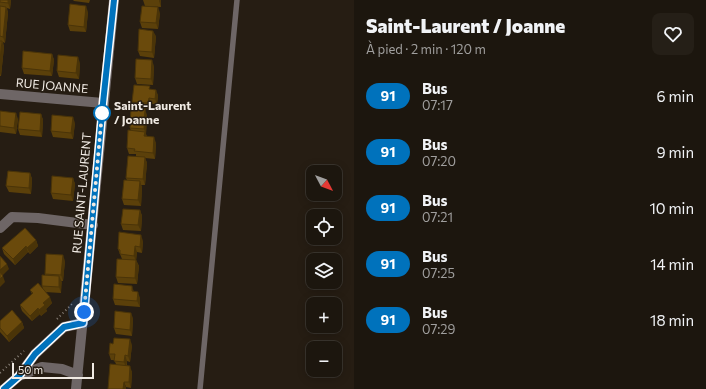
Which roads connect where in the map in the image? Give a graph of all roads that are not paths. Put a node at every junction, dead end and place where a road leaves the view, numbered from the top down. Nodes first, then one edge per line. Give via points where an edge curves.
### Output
1 (114, 0) edge
2 (237, 0) edge
3 (0, 94) edge
4 (103, 103) junction
5 (93, 225) junction
6 (0, 228) edge
7 (83, 323) junction
8 (78, 375) junction
9 (19, 376) junction
10 (4, 389) edge
11 (76, 389) edge
12 (200, 389) edge

1 - 4 street, RUE SAINT-LAURENT
2 - 12 lane
3 - 4 street, RUE JOANNE
4 - 5 street, RUE SAINT-LAURENT
5 - 6 street via 12,217
5 - 7 street, RUE SAINT-LAURENT
7 - 8 street, RUE SAINT-LAURENT
7 - 9 street via 64,327 35,354
8 - 9 street via 62,369 42,367
8 - 11 street, RUE SAINT-LAURENT
9 - 10 street

